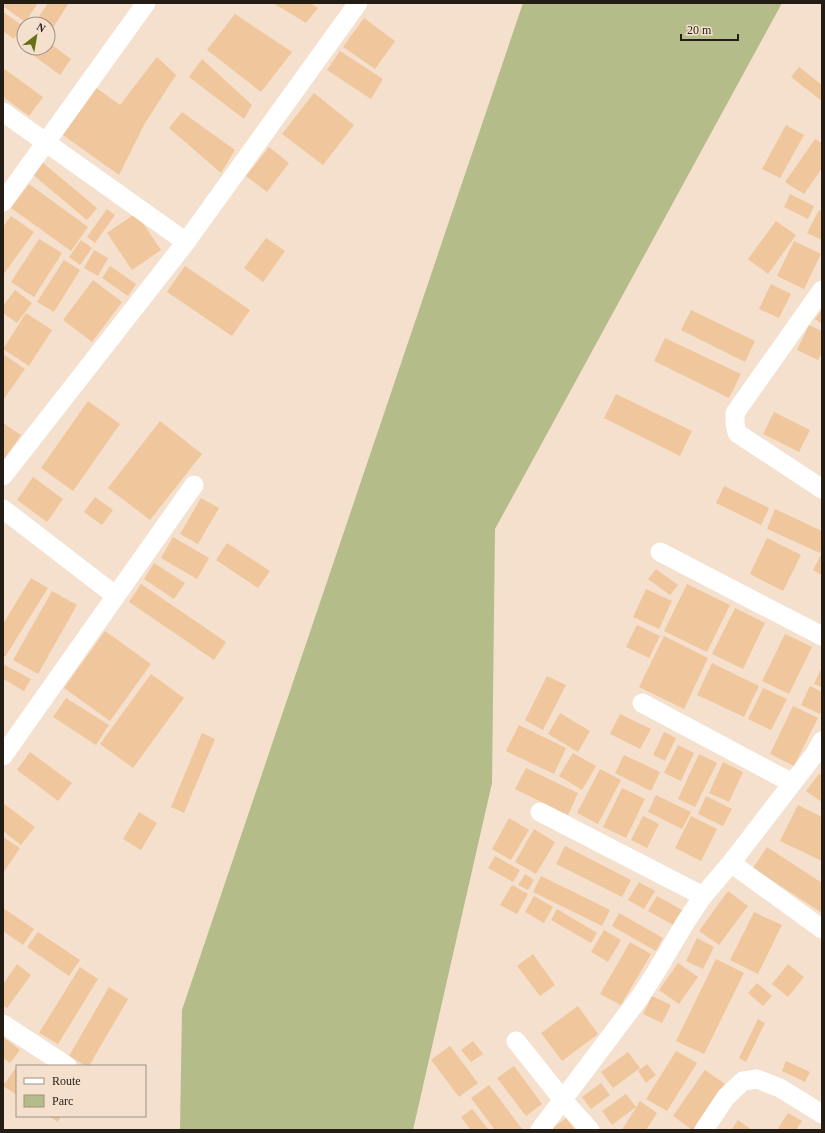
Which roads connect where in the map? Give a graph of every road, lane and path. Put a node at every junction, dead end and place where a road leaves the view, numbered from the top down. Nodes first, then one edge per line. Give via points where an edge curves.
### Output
1 (146, 3) edge
2 (358, 3) edge
3 (3, 112) edge
4 (45, 142) junction
5 (3, 202) edge
6 (186, 242) junction
7 (822, 290) edge
8 (3, 476) edge
9 (194, 485) dead end
10 (822, 489) edge
11 (3, 509) edge
12 (660, 552) dead end
13 (116, 596) junction
14 (822, 636) edge
15 (642, 703) dead end
16 (819, 752) edge
17 (3, 756) edge
18 (792, 783) junction
19 (540, 812) dead end
20 (731, 863) junction
21 (703, 896) junction
22 (822, 929) edge
23 (3, 1024) edge
24 (516, 1041) dead end
25 (65, 1065) edge
26 (563, 1100) junction
27 (822, 1114) edge
28 (540, 1130) edge
29 (590, 1130) edge
30 (704, 1130) edge

1 - 4 street
2 - 6 street
3 - 4 street
4 - 5 street
4 - 6 street
6 - 8 street
7 - 10 street via 735,413 735,423 737,433
9 - 13 street
11 - 13 street
12 - 14 street
13 - 17 street
15 - 18 street
16 - 18 street
18 - 20 street
19 - 21 street
20 - 21 street
20 - 22 street
21 - 26 street via 640,997
23 - 25 street
24 - 26 street
26 - 28 street
26 - 29 street
27 - 30 street via 780,1088 757,1079 743,1081 737,1086 726,1097

